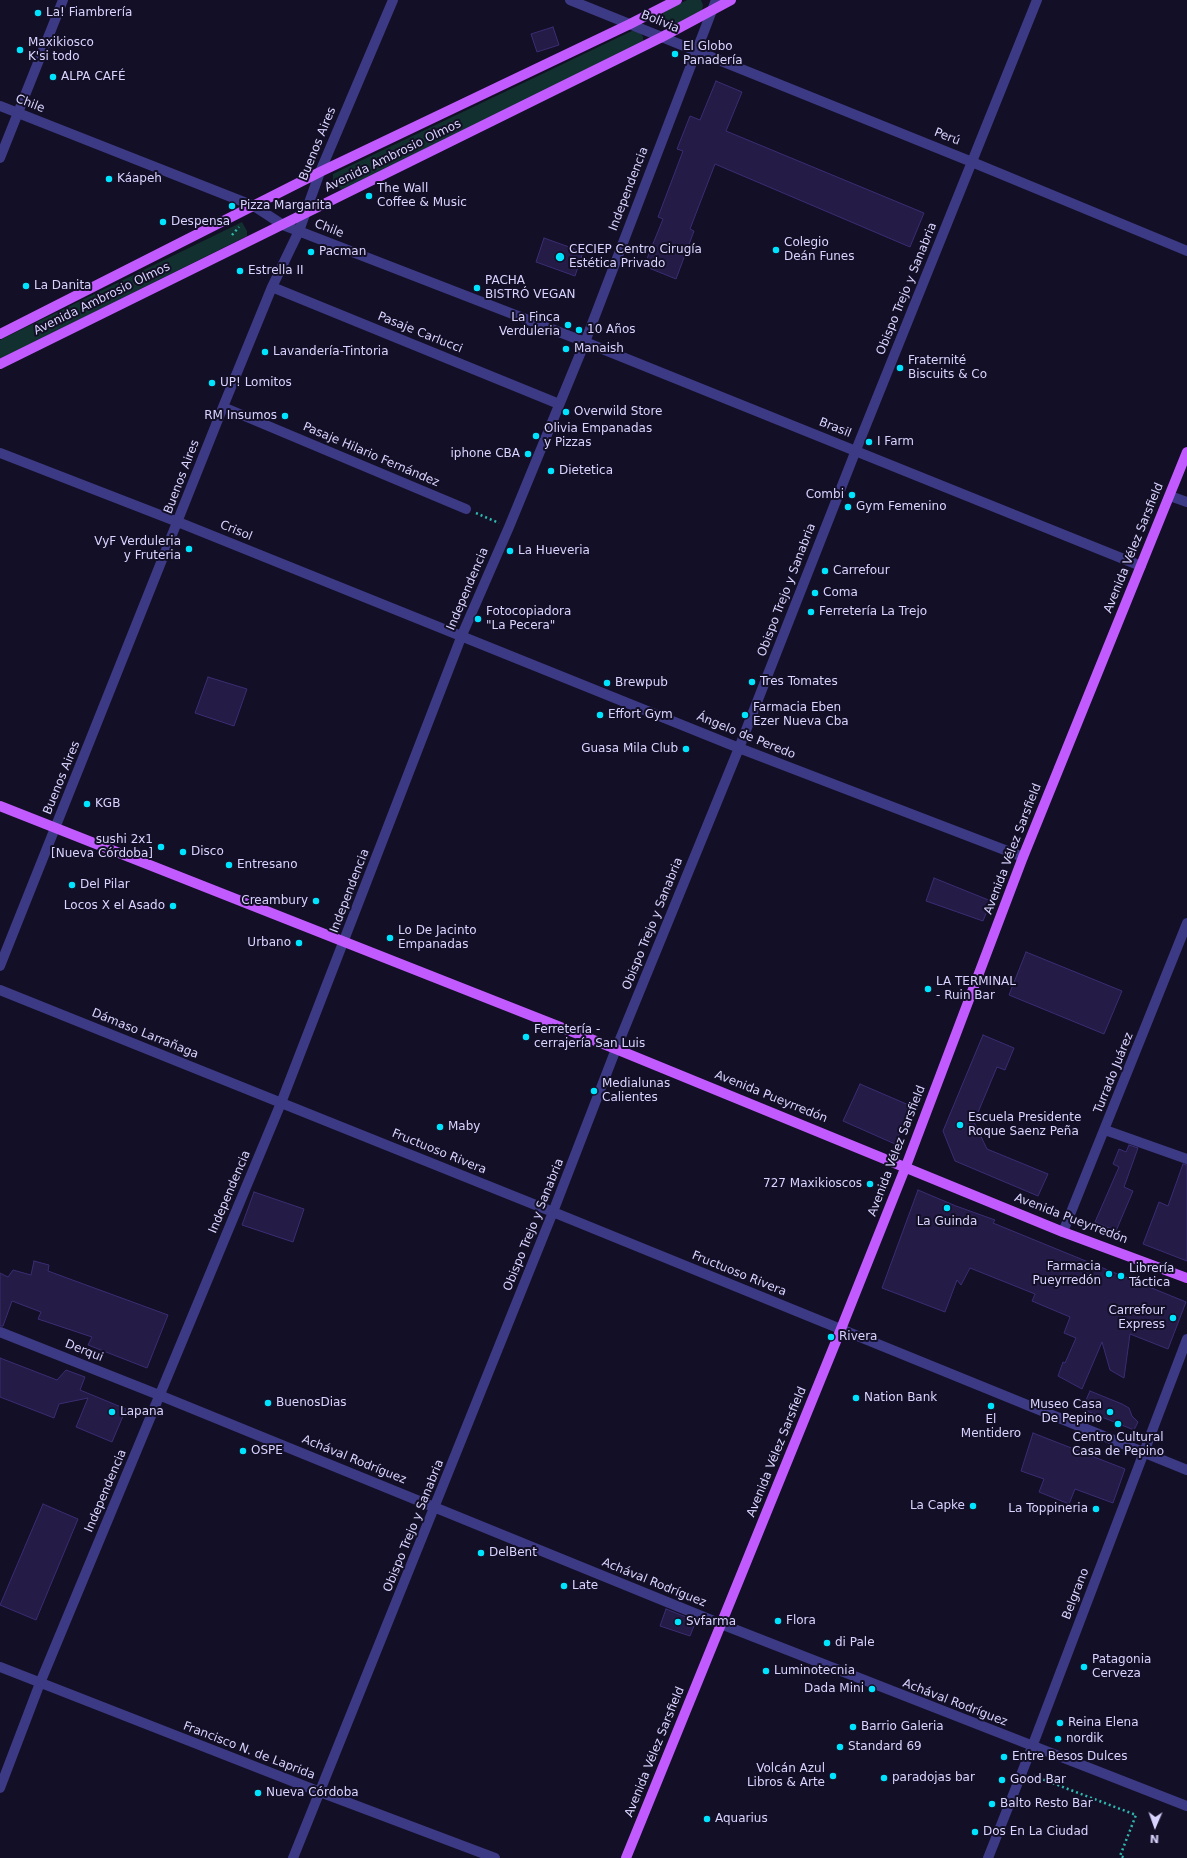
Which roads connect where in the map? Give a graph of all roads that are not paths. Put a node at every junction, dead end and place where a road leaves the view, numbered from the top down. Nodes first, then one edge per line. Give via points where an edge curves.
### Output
1 (63, 0) edge
2 (393, 0) edge
3 (570, 0) edge
4 (677, 0) edge
5 (731, 0) edge
6 (1037, 0) edge
7 (714, 4) edge
8 (630, 24) junction
9 (662, 37) junction
10 (696, 51) junction
11 (0, 106) edge
12 (18, 113) junction
13 (0, 158) edge
14 (972, 162) junction
15 (320, 172) junction
16 (254, 206) junction
17 (304, 214) junction
18 (283, 225) junction
19 (299, 231) junction
20 (1187, 251) edge
21 (272, 287) junction
22 (0, 334) edge
23 (584, 342) junction
24 (0, 364) edge
25 (559, 404) junction
26 (223, 407) junction
27 (856, 450) junction
28 (1187, 452) edge
29 (0, 453) edge
30 (1170, 496) junction
31 (1187, 502) edge
32 (466, 509) road end
33 (178, 522) junction
34 (1141, 566) junction
35 (462, 636) junction
36 (739, 748) junction
37 (0, 806) edge
38 (56, 828) junction
39 (1023, 857) junction
40 (1187, 923) edge
41 (344, 943) junction
42 (0, 966) edge
43 (0, 990) edge
44 (616, 1049) junction
45 (281, 1103) junction
46 (1105, 1130) junction
47 (1187, 1159) edge
48 (906, 1166) junction
49 (554, 1212) junction
50 (1064, 1232) junction
51 (1187, 1278) edge
52 (841, 1329) junction
53 (0, 1332) edge
54 (1187, 1339) edge
55 (159, 1395) junction
56 (1144, 1453) junction
57 (1187, 1470) edge
58 (435, 1507) junction
59 (721, 1624) junction
60 (0, 1666) edge
61 (40, 1683) junction
62 (1032, 1747) junction
63 (0, 1788) edge
64 (320, 1792) junction
65 (1187, 1806) edge
66 (293, 1858) edge
67 (495, 1858) edge
68 (626, 1858) edge
69 (988, 1858) edge

1 - 12 street
2 - 15 street, Buenos Aires
3 - 8 street, Bolivia
4 - 8 main road, Avenida Ambrosio Olmos
5 - 7 main road, Avenida Ambrosio Olmos
6 - 14 street, Obispo Trejo y Sanabria
7 - 9 main road, Avenida Ambrosio Olmos
7 - 10 street, Independencia
8 - 9 street, Bolivia
8 - 15 main road, Avenida Ambrosio Olmos
9 - 10 street, Bolivia
9 - 17 main road, Avenida Ambrosio Olmos
10 - 14 street, Perú
10 - 23 street, Independencia
11 - 12 street, Chile
12 - 13 street
12 - 16 street, Chile
14 - 20 street, Perú
14 - 27 street, Obispo Trejo y Sanabria
15 - 16 main road, Avenida Ambrosio Olmos
15 - 17 street, Buenos Aires
16 - 18 street, Chile
16 - 22 main road, Avenida Ambrosio Olmos
17 - 18 main road, Avenida Ambrosio Olmos
17 - 19 street, Buenos Aires
18 - 19 street, Chile
18 - 24 main road, Avenida Ambrosio Olmos
19 - 21 street, Buenos Aires
19 - 23 street, Chile
21 - 25 street, Pasaje Carlucci
21 - 26 street, Buenos Aires
23 - 25 street, Independencia
23 - 27 street, Brasil
25 - 35 street, Independencia
26 - 32 street, Pasaje Hilario Fernández
26 - 33 street, Buenos Aires
27 - 34 street, Brasil
27 - 36 street, Obispo Trejo y Sanabria
28 - 30 main road, Avenida Vélez Sarsfield
29 - 33 street, Crisol
30 - 31 street
30 - 34 main road, Avenida Vélez Sarsfield
33 - 35 street, Crisol
33 - 38 street, Buenos Aires
34 - 39 main road, Avenida Vélez Sarsfield
35 - 36 street, Ángelo de Peredo
35 - 41 street, Independencia
36 - 39 street, Ángelo de Peredo
36 - 44 street, Obispo Trejo y Sanabria
37 - 38 main road, Avenida Pueyrredón
38 - 41 main road, Avenida Pueyrredón
38 - 42 street, Buenos Aires
39 - 48 main road, Avenida Vélez Sarsfield
40 - 46 street, Turrado Juárez
41 - 44 main road, Avenida Pueyrredón
41 - 45 street, Independencia
43 - 45 street, Dámaso Larrañaga
44 - 48 main road, Avenida Pueyrredón
44 - 49 street, Obispo Trejo y Sanabria
45 - 49 street, Fructuoso Rivera
45 - 55 street, Independencia
46 - 47 street
46 - 50 street, Turrado Juárez
48 - 50 main road, Avenida Pueyrredón
48 - 52 main road, Avenida Vélez Sarsfield
49 - 52 street, Fructuoso Rivera
49 - 58 street, Obispo Trejo y Sanabria
50 - 51 main road, Avenida Pueyrredón
52 - 56 street, Fructuoso Rivera
52 - 59 main road, Avenida Vélez Sarsfield
53 - 55 street, Derqui
54 - 56 street, Belgrano
55 - 58 street, Achával Rodríguez
55 - 61 street, Independencia
56 - 57 street, Fructuoso Rivera
56 - 62 street, Belgrano
58 - 59 street, Achával Rodríguez
58 - 64 street, Obispo Trejo y Sanabria
59 - 62 street, Achával Rodríguez
59 - 68 main road, Avenida Vélez Sarsfield
60 - 61 street, Francisco N. de Laprida
61 - 63 street, Independencia
61 - 64 street, Francisco N. de Laprida
62 - 65 street, Achával Rodríguez
62 - 69 street, Belgrano
64 - 66 street, Obispo Trejo y Sanabria
64 - 67 street, Francisco N. de Laprida

